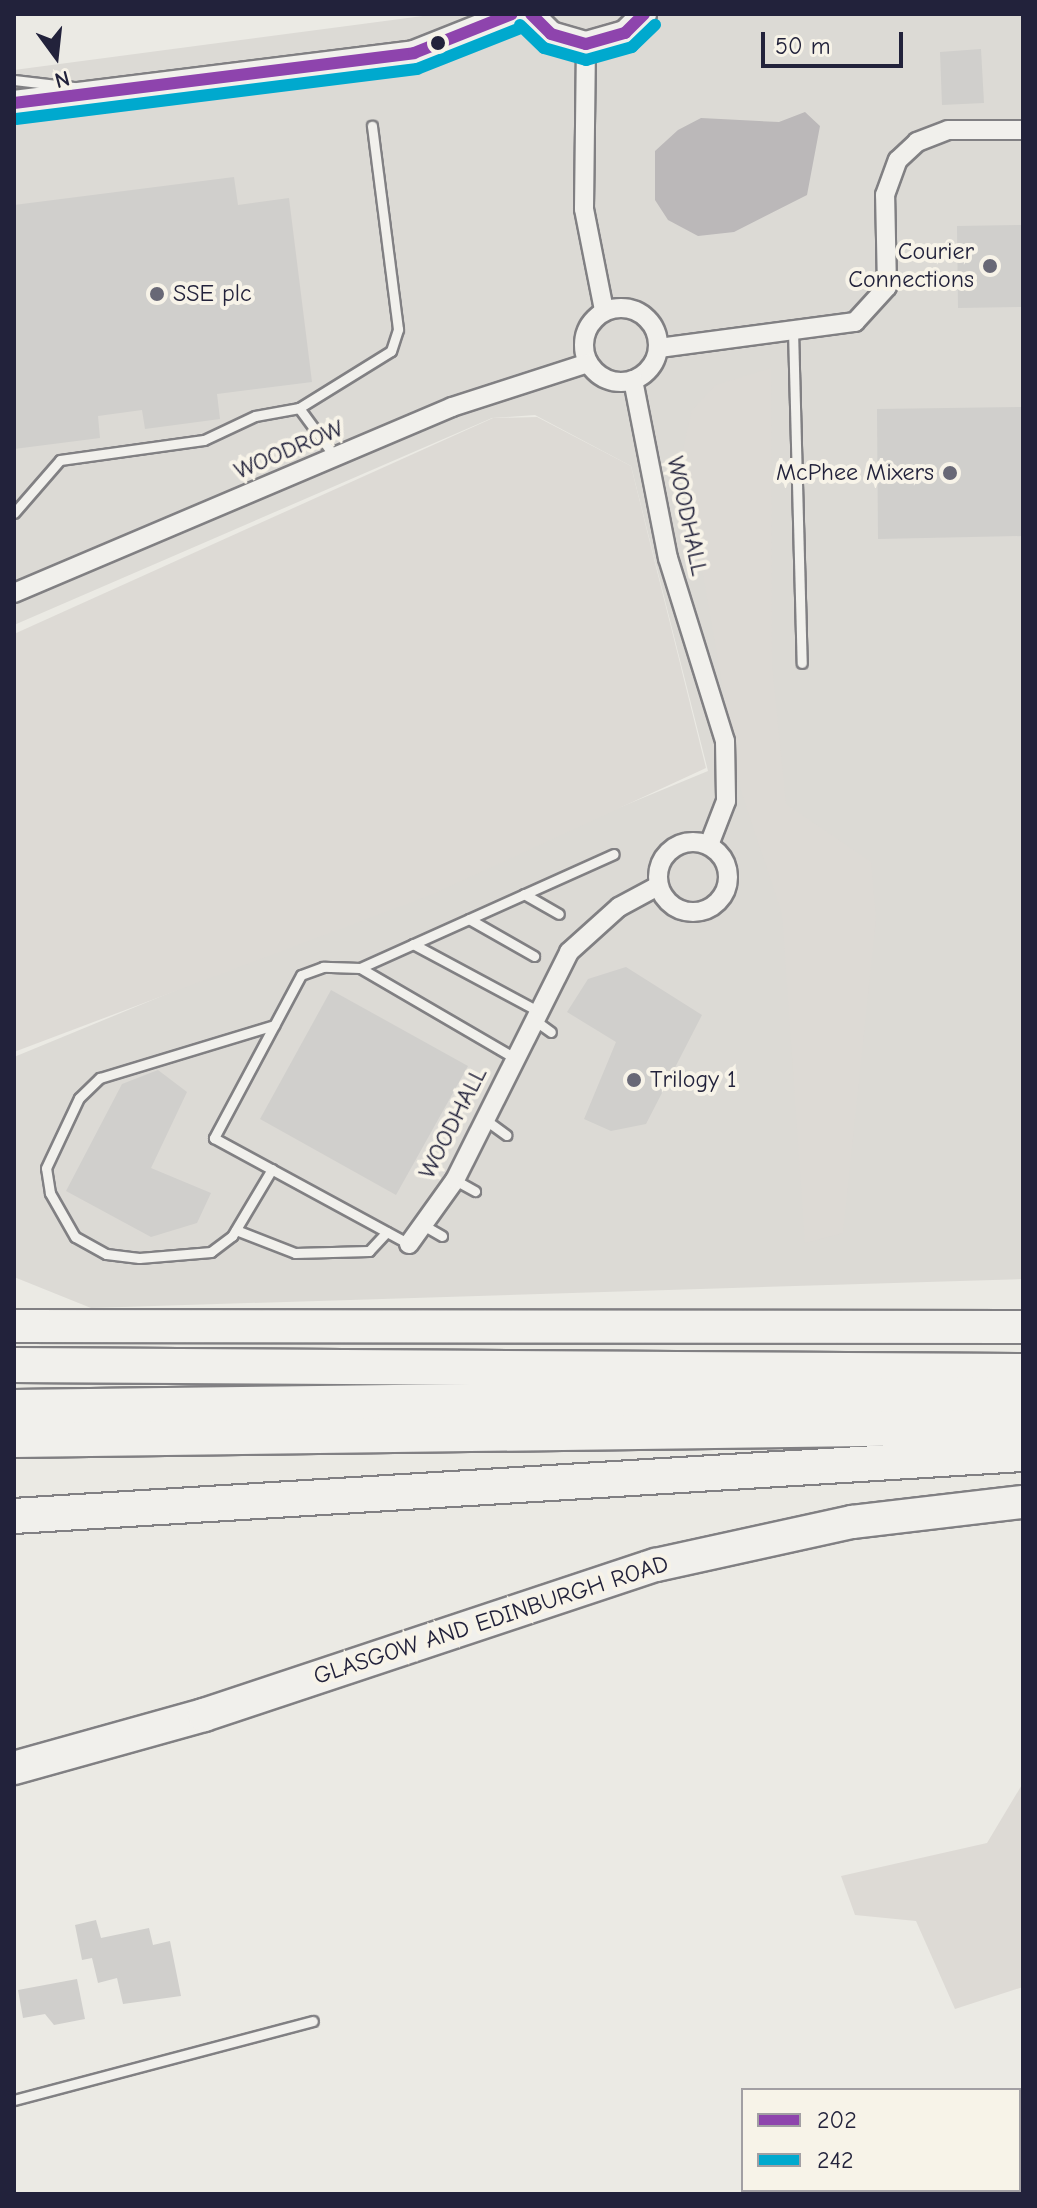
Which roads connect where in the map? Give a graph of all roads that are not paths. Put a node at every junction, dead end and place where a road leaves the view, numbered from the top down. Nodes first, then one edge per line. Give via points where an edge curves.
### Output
1 (512, 14) edge
2 (531, 14) edge
3 (644, 14) edge
4 (586, 44) junction
5 (14, 80) edge
6 (97, 93) junction
7 (14, 103) edge
8 (372, 126) dead end
9 (1023, 130) edge
10 (604, 310) junction
11 (793, 330) junction
12 (659, 348) junction
13 (588, 363) junction
14 (633, 380) junction
15 (299, 408) junction
16 (335, 457) junction
17 (14, 513) edge
18 (14, 593) edge
19 (802, 663) dead end
20 (709, 845) junction
21 (614, 854) dead end
22 (658, 886) junction
23 (524, 894) junction
24 (559, 914) dead end
25 (469, 919) junction
26 (413, 944) junction
27 (534, 956) dead end
28 (360, 968) junction
29 (536, 1015) junction
30 (274, 1025) junction
31 (551, 1032) dead end
32 (513, 1057) junction
33 (483, 1118) junction
34 (506, 1135) dead end
35 (272, 1169) junction
36 (455, 1180) junction
37 (475, 1191) dead end
38 (423, 1225) junction
39 (236, 1230) junction
40 (387, 1232) junction
41 (442, 1236) dead end
42 (409, 1244) joint
43 (14, 1326) edge
44 (1023, 1327) edge
45 (14, 1365) edge
46 (1023, 1371) edge
47 (14, 1381) edge
48 (1023, 1394) edge
49 (489, 1402) junction
50 (14, 1407) edge
51 (1023, 1427) edge
52 (14, 1440) edge
53 (1023, 1454) edge
54 (1023, 1502) edge
55 (14, 1516) edge
56 (14, 1768) edge
57 (313, 2021) dead end
58 (14, 2100) edge

1 - 6 street via 414,53
2 - 4 street via 551,34
3 - 4 street via 625,33
4 - 10 street via 584,209
5 - 6 lane
6 - 7 street
8 - 15 lane via 398,329 391,351
9 - 11 street via 948,130 917,142 898,160 885,195 887,287 855,322
10 - 12 street via 645,316
10 - 13 street via 586,330
11 - 12 street
11 - 19 lane
12 - 14 street via 649,370
13 - 14 street via 605,379
13 - 16 street, WOODROW
14 - 20 street, WOODHALL via 668,558 725,741 726,801
15 - 16 lane
15 - 17 lane via 255,416 204,440 60,460
16 - 18 street, WOODROW
20 - 22 street via 672,848 658,868
20 - 22 street via 728,873 717,903 682,911
21 - 23 lane
22 - 29 street, WOODHALL via 619,907 569,952
23 - 24 lane
23 - 25 lane
25 - 26 lane
25 - 27 lane
26 - 28 lane
26 - 29 lane
28 - 30 lane, WOODHALL via 323,967 301,975
28 - 32 lane
29 - 31 lane
29 - 32 street, WOODHALL
30 - 35 lane, WOODHALL via 214,1138
30 - 39 lane via 100,1078 79,1098 46,1168 64,1227 106,1254 211,1252
32 - 33 street, WOODHALL
33 - 34 lane
33 - 36 street, WOODHALL
35 - 39 lane
35 - 40 lane, WOODHALL
36 - 37 lane
36 - 38 street, WOODHALL
38 - 41 lane
38 - 42 street, WOODHALL
39 - 40 lane via 295,1253 369,1251
40 - 42 lane, WOODHALL
43 - 44 highway
45 - 46 highway
47 - 49 highway via 415,1389
48 - 49 highway
49 - 50 highway
51 - 52 highway
53 - 55 highway
54 - 56 highway, GLASGOW AND EDINBURGH ROAD via 852,1522 656,1565 204,1715
57 - 58 lane

